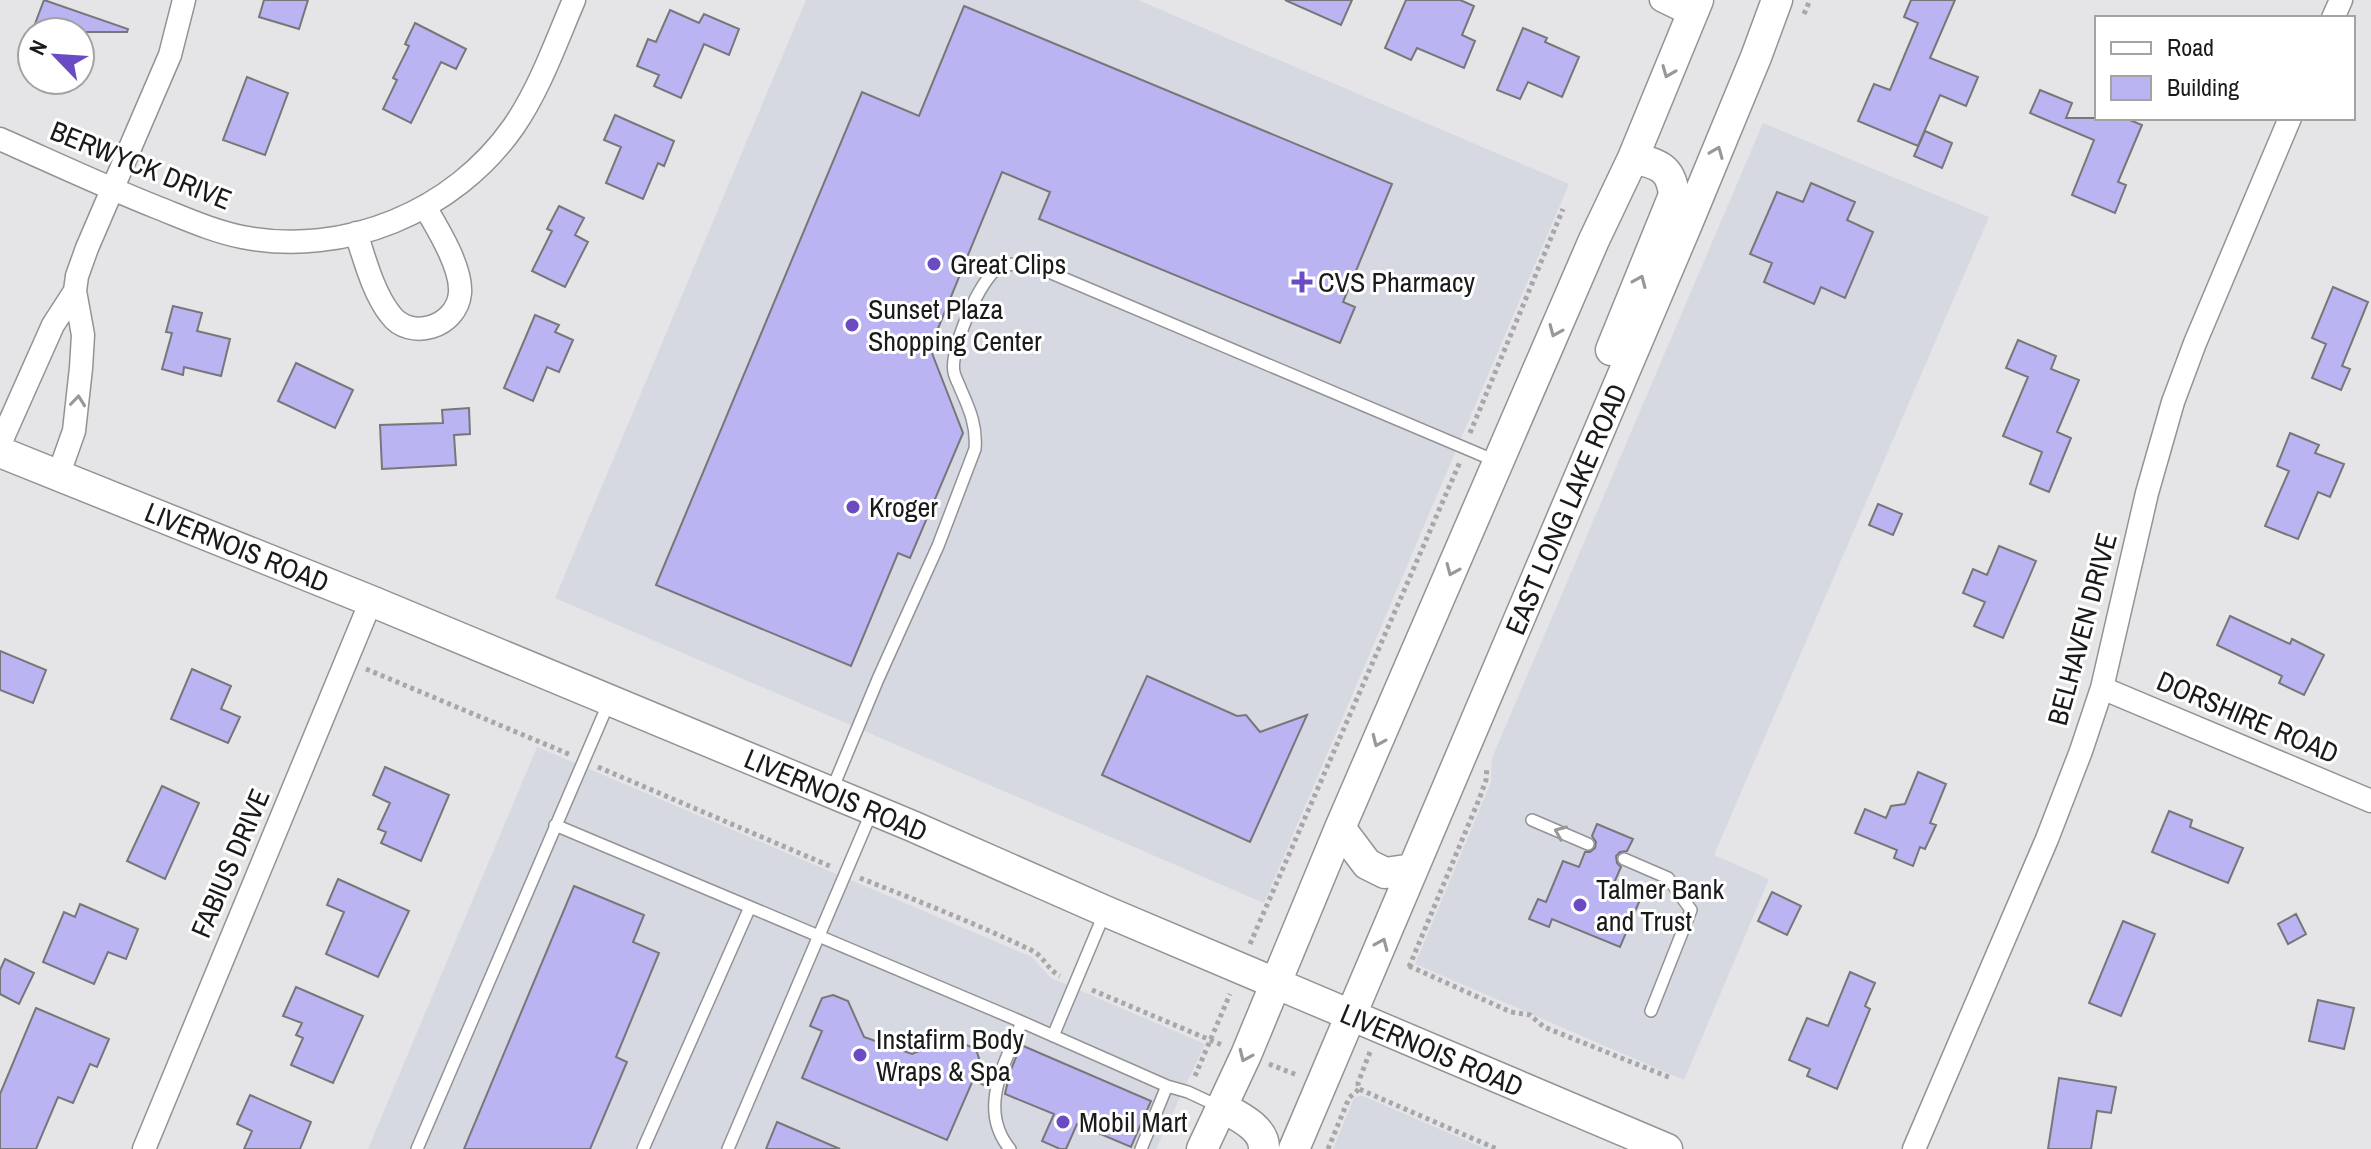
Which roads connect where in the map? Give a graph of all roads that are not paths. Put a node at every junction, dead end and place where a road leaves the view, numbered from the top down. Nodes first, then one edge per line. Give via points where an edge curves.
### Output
1 (184, 0) edge
2 (574, 0) edge
3 (1661, 0) edge
4 (1755, 0) edge
5 (1777, 0) edge
6 (1695, 7) edge
7 (1747, 79) junction
8 (2289, 120) edge
9 (0, 139) edge
10 (1633, 158) junction
11 (112, 188) junction
12 (425, 207) junction
13 (356, 233) junction
14 (75, 291) junction
15 (0, 444) edge
16 (0, 452) edge
17 (1499, 462) junction
18 (58, 476) junction
19 (371, 601) junction
20 (2102, 688) junction
21 (1488, 693) junction
22 (609, 701) junction
23 (831, 792) junction
24 (2371, 801) edge
25 (873, 810) junction
26 (1532, 820) dead end
27 (555, 825) junction
28 (1340, 828) junction
29 (1588, 844) dead end
30 (1624, 859) dead end
31 (1413, 869) junction
32 (750, 907) junction
33 (1105, 911) junction
34 (818, 937) junction
35 (1276, 984) junction
36 (1651, 1011) dead end
37 (1351, 1016) junction
38 (1022, 1022) junction
39 (1053, 1036) junction
40 (1167, 1086) junction
41 (1222, 1107) junction
42 (144, 1149) edge
43 (417, 1149) edge
44 (643, 1149) edge
45 (728, 1149) edge
46 (1010, 1149) edge
47 (1141, 1149) edge
48 (1202, 1149) edge
49 (1264, 1149) edge
50 (1294, 1149) edge
51 (1667, 1149) edge
52 (1914, 1149) edge

1 - 11 street via 170,55
2 - 12 street, BERWYCK DRIVE via 515,124 471,175
3 - 6 street
4 - 7 main road via 1737,68
5 - 7 main road, EAST LONG LAKE ROAD
6 -> 10 main road
21 -> 7 main road, EAST LONG LAKE ROAD
8 - 20 street, BELHAVEN DRIVE via 2173,402
9 - 11 street, BERWYCK DRIVE
10 -> 17 main road
21 -> 10 main road via 1493,629 1674,195 1672,178 1664,169
11 - 13 street, BERWYCK DRIVE via 241,237 293,242
11 - 14 street
12 - 13 street, BERWYCK DRIVE
12 - 13 street via 459,277 457,305 438,326 412,328 390,315
14 - 15 street via 53,325
18 -> 14 street via 74,431 81,368 83,335
16 - 18 main road, LIVERNOIS ROAD
17 - 23 lane via 1037,267 1018,263 998,268 984,282 957,345 953,371 970,411 975,449
17 -> 28 main road
18 - 19 main road, LIVERNOIS ROAD
19 - 22 main road, LIVERNOIS ROAD
19 - 42 street, FABIUS DRIVE
20 - 24 street, DORSHIRE ROAD
20 - 52 street, BELHAVEN DRIVE via 2047,839
21 - 31 main road, EAST LONG LAKE ROAD
22 - 23 main road, LIVERNOIS ROAD
22 - 27 lane
23 - 25 main road, LIVERNOIS ROAD
25 - 33 main road, LIVERNOIS ROAD
25 - 34 lane
29 -> 26 lane
27 - 32 lane
27 - 43 lane
28 - 31 main road via 1367,864 1385,873
28 - 35 main road
30 - 36 lane via 1668,878 1691,910
37 -> 31 main road, EAST LONG LAKE ROAD
32 - 34 lane
32 - 44 lane
33 - 35 main road, LIVERNOIS ROAD
33 - 39 lane
34 - 38 lane
34 - 45 lane
35 - 37 main road, LIVERNOIS ROAD
35 -> 41 main road
37 - 50 main road, EAST LONG LAKE ROAD
37 - 51 main road, LIVERNOIS ROAD
38 - 39 lane
38 - 46 lane via 994,1103 1000,1137
39 - 40 lane
40 - 41 lane
40 - 47 lane
41 - 48 main road
41 - 49 main road via 1256,1130

